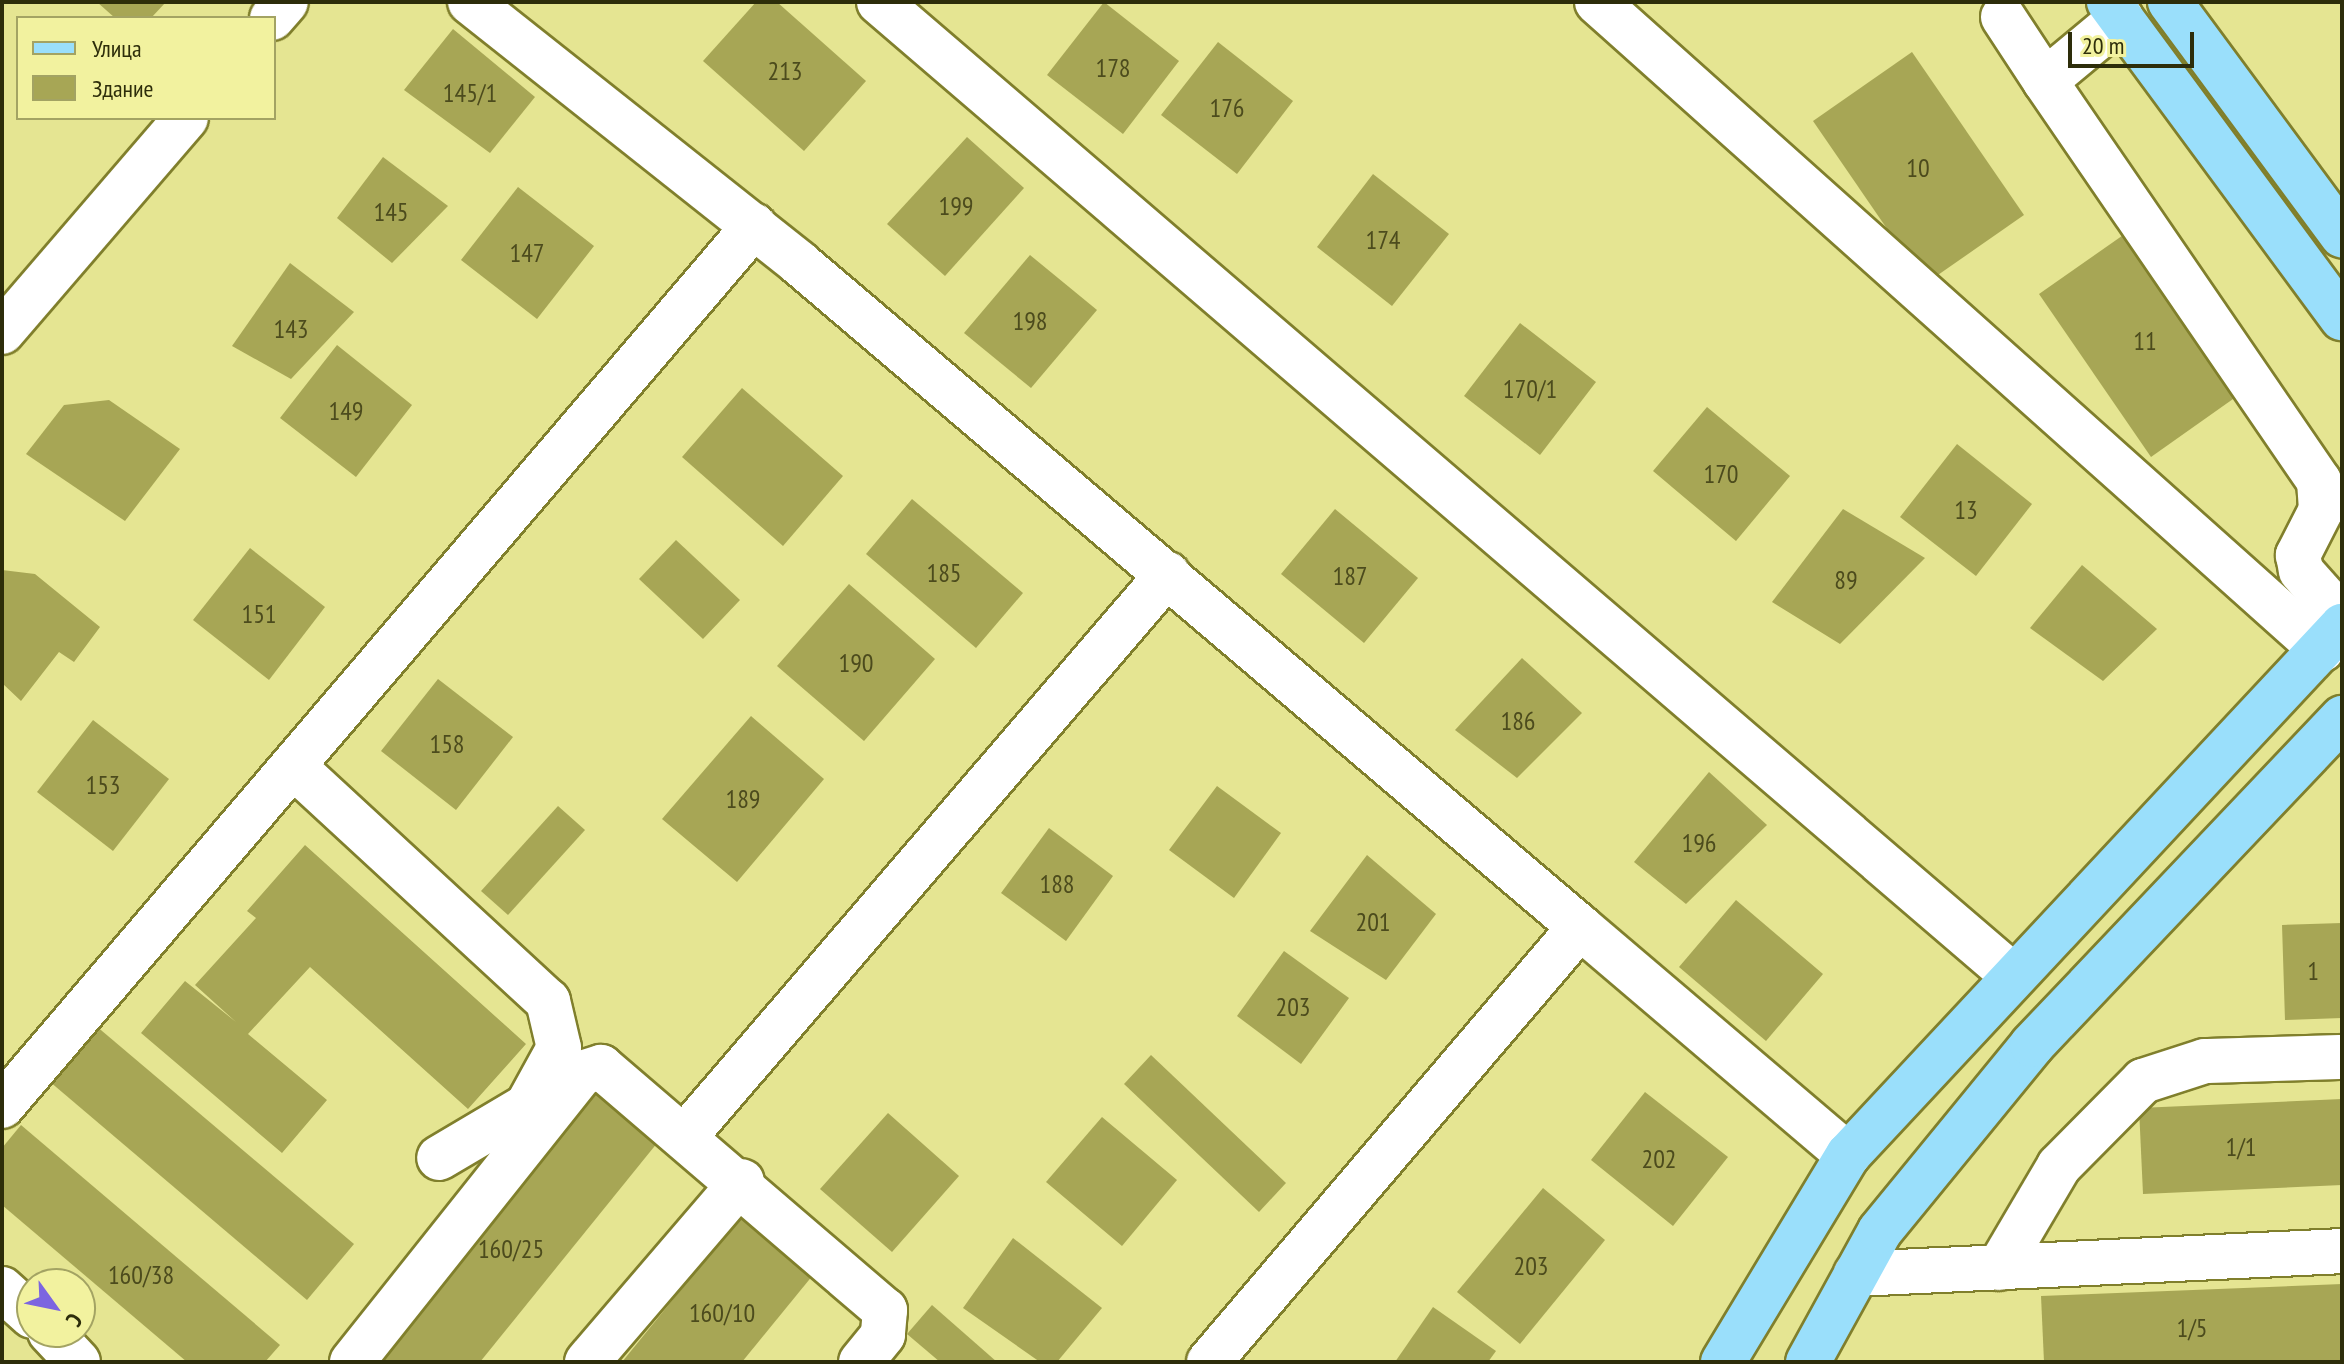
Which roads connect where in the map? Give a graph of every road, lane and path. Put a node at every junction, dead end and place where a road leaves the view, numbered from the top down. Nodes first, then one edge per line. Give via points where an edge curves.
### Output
1 (470, 2) edge
2 (879, 2) edge
3 (1597, 2) edge
4 (2170, 2) edge
5 (2115, 10) edge
6 (2003, 17) dead end
7 (2045, 81) junction
8 (184, 120) edge
9 (754, 226) junction
10 (2342, 235) edge
11 (2342, 318) edge
12 (2, 332) edge
13 (1168, 574) junction
14 (2335, 631) edge
15 (2342, 718) edge
16 (293, 766) junction
17 (1580, 927) junction
18 (2011, 974) junction
19 (2342, 1057) edge
20 (2, 1106) edge
21 (687, 1134) junction
22 (1848, 1155) junction
23 (439, 1158) dead end
24 (742, 1181) junction
25 (2342, 1251) edge
26 (1999, 1268) junction
27 (1856, 1274) junction
28 (352, 1362) edge
29 (587, 1362) edge
30 (861, 1362) edge
31 (1209, 1362) edge
32 (1723, 1362) edge
33 (1808, 1362) edge

1 - 9 street
2 - 18 street
3 - 14 street
4 - 10 main road
5 - 7 street
5 - 11 main road
6 - 7 street
7 - 14 street via 2319,481 2321,510 2298,555 2301,571
8 - 12 street
9 - 13 street
9 - 16 street
13 - 17 street
13 - 21 street
14 - 18 main road
15 - 27 main road via 2032,1045 1880,1231
16 - 20 street
16 - 23 street via 548,1001 559,1048 527,1106
17 - 22 street
17 - 31 street
18 - 22 main road
19 - 26 street via 2205,1061 2143,1081 2059,1166
21 - 24 street
21 - 28 street via 619,1075 601,1067 582,1073
22 - 32 main road
24 - 29 street
24 - 30 street via 885,1310 883,1335
25 - 26 street
26 - 27 street
27 - 33 main road

